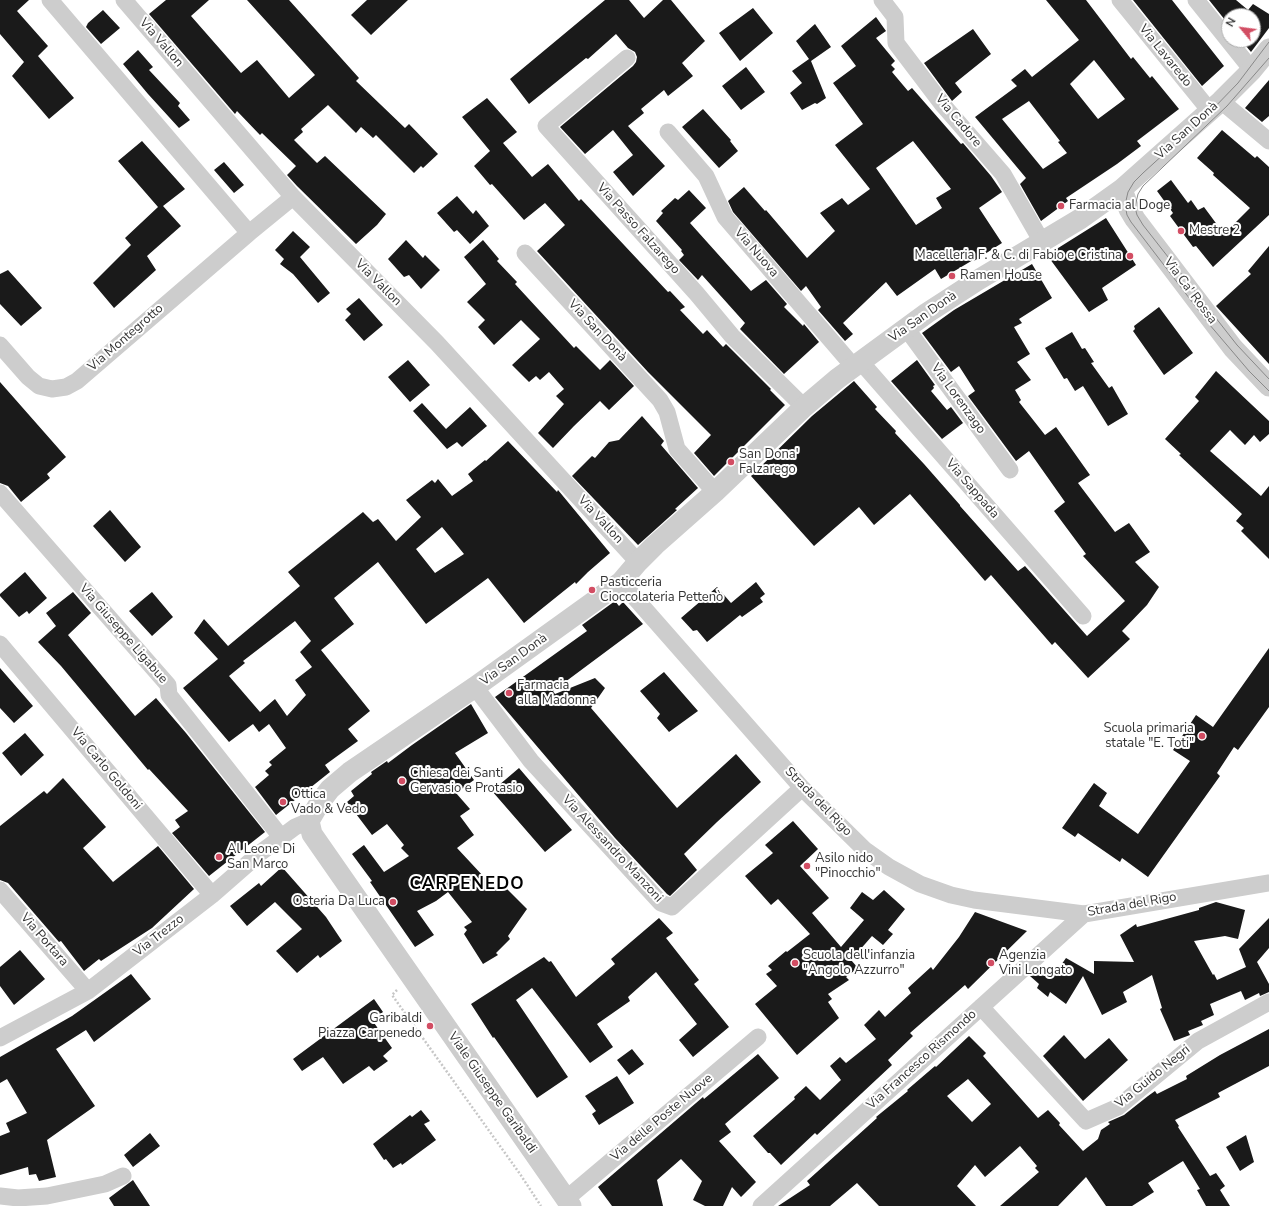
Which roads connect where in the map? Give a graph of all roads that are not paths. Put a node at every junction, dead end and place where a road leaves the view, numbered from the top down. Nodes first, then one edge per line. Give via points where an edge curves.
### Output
1 (50, 0) edge
2 (882, 0) edge
3 (1120, 0) edge
4 (1196, 0) edge
5 (132, 3) edge
6 (1269, 49) edge
7 (627, 58) dead end
8 (1252, 70) junction
9 (1215, 106) junction
10 (668, 132) dead end
11 (1269, 141) edge
12 (1122, 189) junction
13 (293, 197) junction
14 (249, 233) junction
15 (1042, 242) junction
16 (525, 253) dead end
17 (906, 328) junction
18 (0, 344) edge
19 (857, 365) junction
20 (1269, 386) edge
21 (804, 407) junction
22 (1010, 470) dead end
23 (716, 492) junction
24 (0, 493) edge
25 (638, 562) junction
26 (621, 582) junction
27 (1083, 616) dead end
28 (0, 644) edge
29 (476, 687) junction
30 (802, 788) junction
31 (309, 821) junction
32 (281, 837) junction
33 (1269, 883) edge
34 (0, 890) edge
35 (212, 895) junction
36 (1084, 914) junction
37 (88, 991) junction
38 (1269, 1002) edge
39 (981, 1007) junction
40 (758, 1036) dead end
41 (0, 1038) edge
42 (123, 1176) dead end
43 (0, 1196) edge
44 (568, 1202) edge
45 (761, 1206) edge

1 - 14 street
2 - 15 street, Via Cadore via 895,17 896,43 943,105 1003,174
3 - 9 street, Via Lavaredo
4 - 8 street
5 - 13 street, Via Vallon
6 - 8 street, Via San Donà
7 - 21 street, Via Passo Falzarego via 546,126 732,336
8 - 9 street, Via San Donà
9 - 11 street, Via Lavaredo
9 - 12 street, Via San Donà
10 - 19 street, Via Nuova via 706,176 725,217
12 - 15 street, Via San Donà
12 - 20 street, Via Ca' Rossa via 1135,219 1233,348
13 - 14 street, Via Montegrotto
13 - 25 street, Via Vallon via 437,343
14 - 18 street, Via Montegrotto via 66,387 52,389 40,386 28,377
15 - 17 street, Via San Donà via 951,297
16 - 23 street, Via San Donà via 660,400 667,412 677,449
17 - 19 street, Via San Donà
17 - 22 street, Via Lorenzago
19 - 21 street, Via San Donà
19 - 27 street, Via Sappada
21 - 23 street, Via San Donà
23 - 25 street, Via San Donà
24 - 32 street, Via Giuseppe Ligabue via 168,685 169,695
25 - 26 street, Via San Donà
26 - 29 street, Via San Donà
26 - 30 street, Strada del Rigo
28 - 35 street, Via Carlo Goldoni
29 - 30 street, Via Alessandro Manzoni via 536,767 661,903 672,907
29 - 31 street, Via San Donà via 350,772 330,789
30 - 36 street, Strada del Rigo via 865,850 920,884 974,900
31 - 32 street, Via Trezzo
31 - 44 street, Viale Giuseppe Garibaldi via 318,844
32 - 35 street, Via Trezzo
33 - 36 street, Strada del Rigo
34 - 37 street, Via Portara
35 - 37 street, Via Trezzo
36 - 39 street, Via Francesco Rismondo
37 - 41 street, Via Trezzo
38 - 39 street, Via Guido Negri via 1198,1041 1118,1107 1086,1121
39 - 45 street, Via Francesco Rismondo
40 - 44 street, Via delle Poste Nuove
42 - 43 street via 105,1184 47,1196

